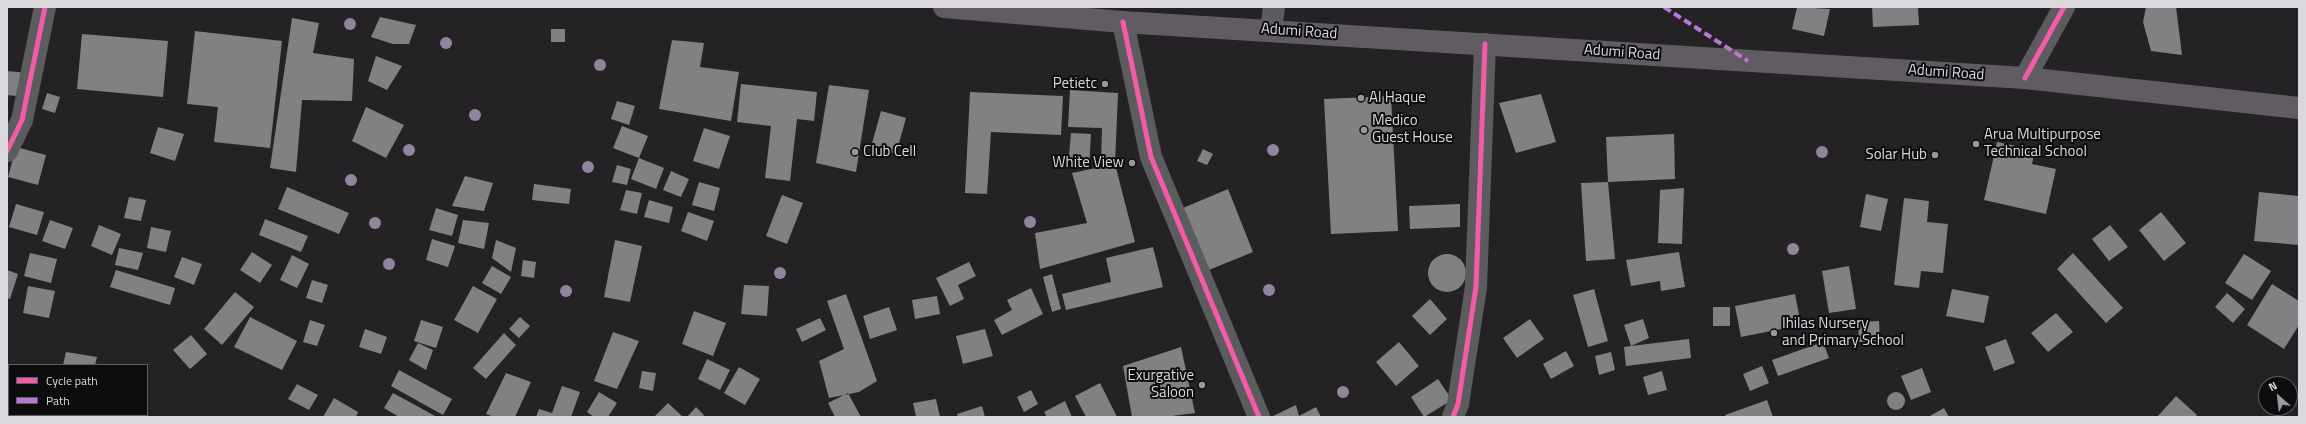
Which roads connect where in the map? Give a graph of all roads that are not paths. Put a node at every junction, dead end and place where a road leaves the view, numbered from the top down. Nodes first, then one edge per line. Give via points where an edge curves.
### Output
1 (45, 7) edge
2 (944, 7) edge
3 (1274, 7) edge
4 (2064, 7) edge
5 (1017, 9) edge
6 (1123, 22) junction
7 (1271, 30) junction
8 (1485, 44) junction
9 (2025, 78) junction
10 (2299, 108) edge
11 (7, 151) edge
12 (1259, 417) edge
13 (1453, 417) edge

1 - 11 street via 22,120
2 - 5 main road, Adumi Road
3 - 7 street
4 - 9 street
5 - 6 main road, Adumi Road
6 - 7 main road, Adumi Road
6 - 12 street via 1152,157
7 - 8 main road, Adumi Road
8 - 9 main road, Adumi Road
8 - 13 street via 1476,287 1458,404
9 - 10 main road, Adumi Road

